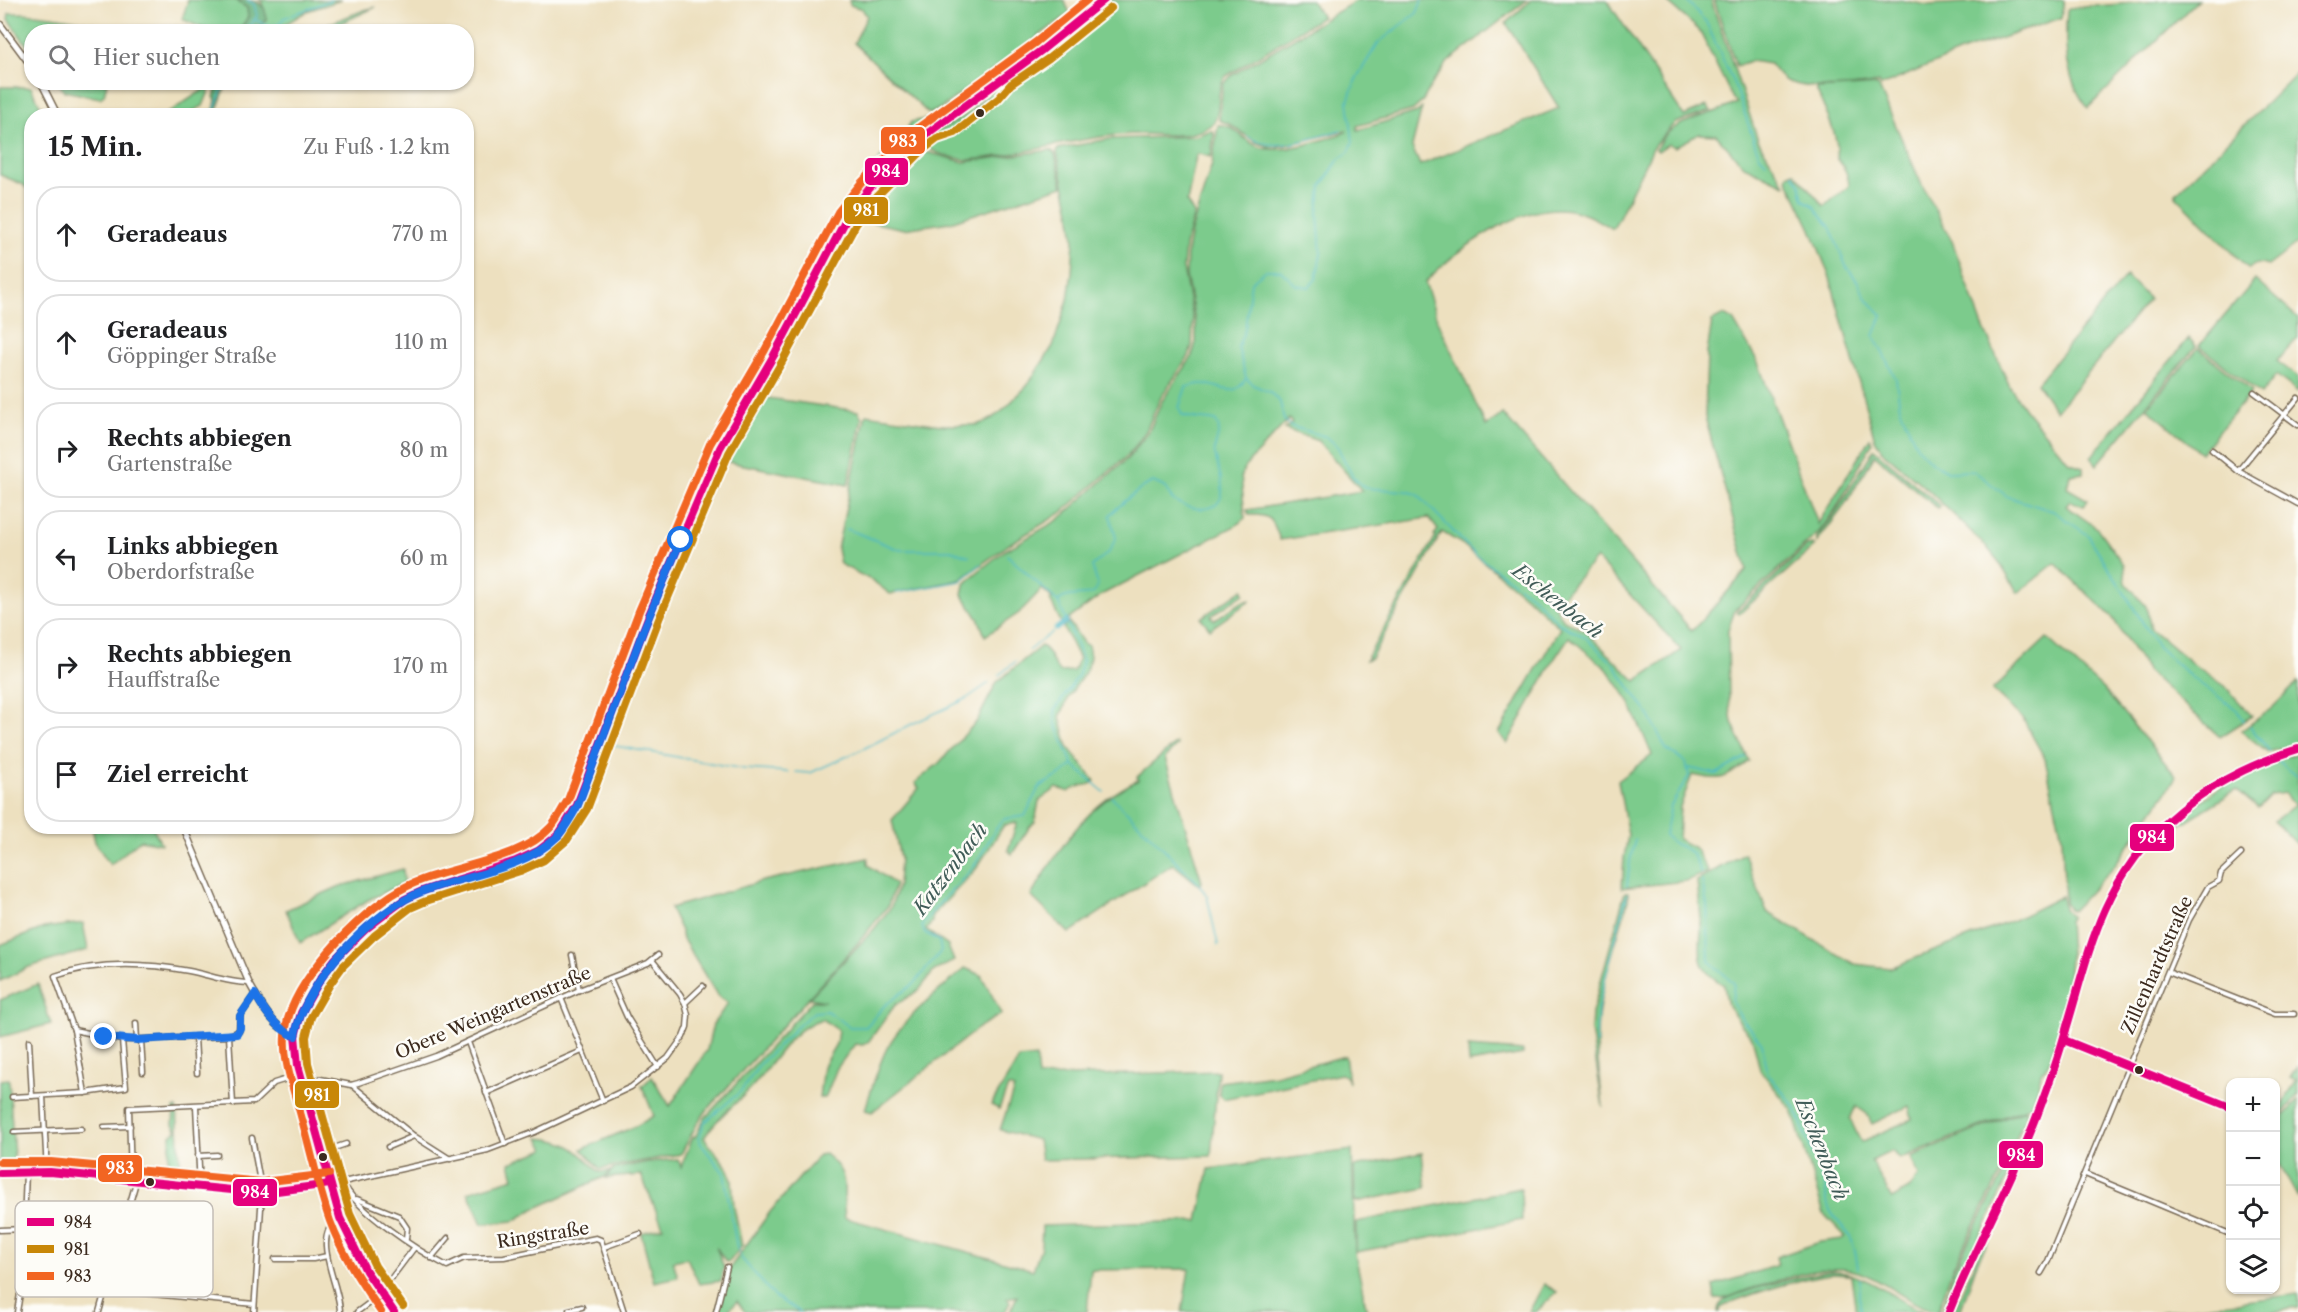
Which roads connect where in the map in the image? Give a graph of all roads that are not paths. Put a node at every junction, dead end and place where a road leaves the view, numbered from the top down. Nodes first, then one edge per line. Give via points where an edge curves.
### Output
1 (1104, 0) edge
2 (0, 24) edge
3 (24, 56) edge
4 (45, 90) edge
5 (54, 108) edge
6 (2254, 392) dead end
7 (2298, 398) edge
8 (2284, 416) junction
9 (2298, 425) edge
10 (2212, 450) dead end
11 (2238, 471) junction
12 (2298, 504) edge
13 (2298, 748) edge
14 (186, 834) edge
15 (2241, 854) dead end
16 (572, 955) dead end
17 (658, 955) dead end
18 (652, 960) junction
19 (2168, 972) junction
20 (610, 979) junction
21 (249, 983) junction
22 (703, 986) dead end
23 (579, 990) junction
24 (255, 994) junction
25 (561, 998) junction
26 (685, 1003) junction
27 (2294, 1014) dead end
28 (136, 1023) dead end
29 (74, 1030) junction
30 (229, 1036) junction
31 (295, 1036) junction
32 (195, 1037) junction
33 (123, 1040) junction
34 (139, 1040) junction
35 (2064, 1040) junction
36 (29, 1041) dead end
37 (468, 1042) junction
38 (582, 1051) junction
39 (658, 1067) junction
40 (2128, 1067) junction
41 (143, 1072) dead end
42 (197, 1073) dead end
43 (300, 1075) junction
44 (351, 1085) junction
45 (85, 1093) junction
46 (486, 1093) junction
47 (32, 1096) junction
48 (43, 1096) junction
49 (12, 1097) dead end
50 (603, 1101) junction
51 (233, 1104) junction
52 (2226, 1105) edge
53 (196, 1106) junction
54 (129, 1126) junction
55 (104, 1127) dead end
56 (81, 1129) dead end
57 (14, 1132) dead end
58 (45, 1132) junction
59 (414, 1136) junction
60 (252, 1138) dead end
61 (346, 1144) dead end
62 (505, 1144) junction
63 (388, 1147) dead end
64 (321, 1152) junction
65 (217, 1155) dead end
66 (198, 1156) junction
67 (450, 1159) junction
68 (26, 1171) junction
69 (47, 1172) junction
70 (0, 1173) edge
71 (2085, 1174) junction
72 (133, 1181) junction
73 (343, 1182) junction
74 (330, 1184) junction
75 (200, 1188) junction
76 (262, 1193) junction
77 (356, 1199) junction
78 (25, 1201) edge
79 (128, 1201) edge
80 (340, 1218) junction
81 (15, 1229) edge
82 (0, 1230) edge
83 (2226, 1232) edge
84 (640, 1233) dead end
85 (448, 1238) dead end
86 (406, 1239) junction
87 (604, 1247) junction
88 (414, 1248) junction
89 (327, 1256) junction
90 (431, 1257) junction
91 (275, 1259) dead end
92 (726, 1267) dead end
93 (2041, 1273) dead end
94 (379, 1293) junction
95 (19, 1297) edge
96 (103, 1297) edge
97 (184, 1297) edge
98 (254, 1304) junction
99 (582, 1307) dead end
100 (569, 1311) edge
101 (17, 1312) edge
102 (99, 1312) edge
103 (254, 1312) edge
104 (340, 1312) edge
105 (357, 1312) edge
106 (394, 1312) edge
107 (561, 1312) edge
108 (624, 1312) edge
109 (716, 1312) edge
110 (1949, 1312) edge

1 - 31 main road via 916,141 868,189 847,218 720,448 641,636 578,805 559,834 538,851 516,861 405,899 367,928 331,964 301,1013
2 - 3 street
4 - 5 street
6 - 8 street
7 - 8 street
8 - 9 street
8 - 11 street
10 - 11 street
11 - 12 street
13 - 35 street via 2234,772 2190,801 2154,834 2122,877 2105,910
14 - 21 street
15 - 19 street, Zillenhardtstraße via 2221,873 2219,881 2208,887
16 - 23 street
17 - 18 street, Obere Weingartenstraße
18 - 20 street, Obere Weingartenstraße
18 - 26 street
19 - 27 street via 2276,1014
19 - 40 street, Zillenhardtstraße
20 - 23 street, Obere Weingartenstraße
20 - 39 street via 627,1017
21 - 24 street
21 - 29 street via 126,965 55,976
22 - 26 street
23 - 25 street, Obere Weingartenstraße
24 - 30 street via 240,1016 239,1031
24 - 31 street via 284,1031
25 - 37 street, Obere Weingartenstraße
25 - 38 street
26 - 39 street via 687,1027
28 - 34 street
29 - 33 street
29 - 45 street
30 - 32 street
30 - 51 street
31 - 43 main road
32 - 34 street
32 - 42 street
33 - 34 street
33 - 45 street via 126,1087
34 - 41 street
35 - 40 street
35 - 110 street via 2015,1171
36 - 47 street
37 - 44 street, Obere Weingartenstraße
37 - 46 street
38 - 46 street
38 - 50 street
39 - 50 street via 632,1087
40 - 52 street
40 - 71 street, Zillenhardtstraße
43 - 44 street, Obere Weingartenstraße
43 - 51 street via 274,1083 254,1102
43 - 64 main road
44 - 59 street
45 - 48 street
46 - 62 street
47 - 48 street
47 - 49 street
48 - 58 street
50 - 62 street
51 - 53 street
53 - 54 street via 129,1108
53 - 66 street
54 - 55 street
54 - 72 street
56 - 58 street
57 - 58 street
58 - 69 street
59 - 63 street
59 - 67 street
60 - 76 street
61 - 64 street
62 - 67 street
64 - 74 main road
65 - 66 street
66 - 75 street
67 - 73 street
68 - 69 street
68 - 70 street
68 - 78 street
69 - 72 street
71 - 83 street
71 - 93 street, Zillenhardtstraße
72 - 75 street
72 - 79 street
73 - 74 street
73 - 77 street
74 - 76 street
74 - 80 main road
75 - 76 street
76 - 98 street
77 - 86 street
77 - 86 street via 399,1216 407,1228
80 - 89 street via 328,1230
80 - 94 main road
81 - 82 street
84 - 87 street
85 - 90 street
86 - 88 street
87 - 90 street, Ringstraße via 596,1238 504,1257 464,1258 447,1266
87 - 108 street
88 - 90 street
88 - 94 street
89 - 91 street
89 - 104 street
92 - 109 street
94 - 105 street
94 - 106 main road
95 - 101 street
96 - 102 street
97 - 98 street
98 - 103 street
99 - 100 street
100 - 107 street

